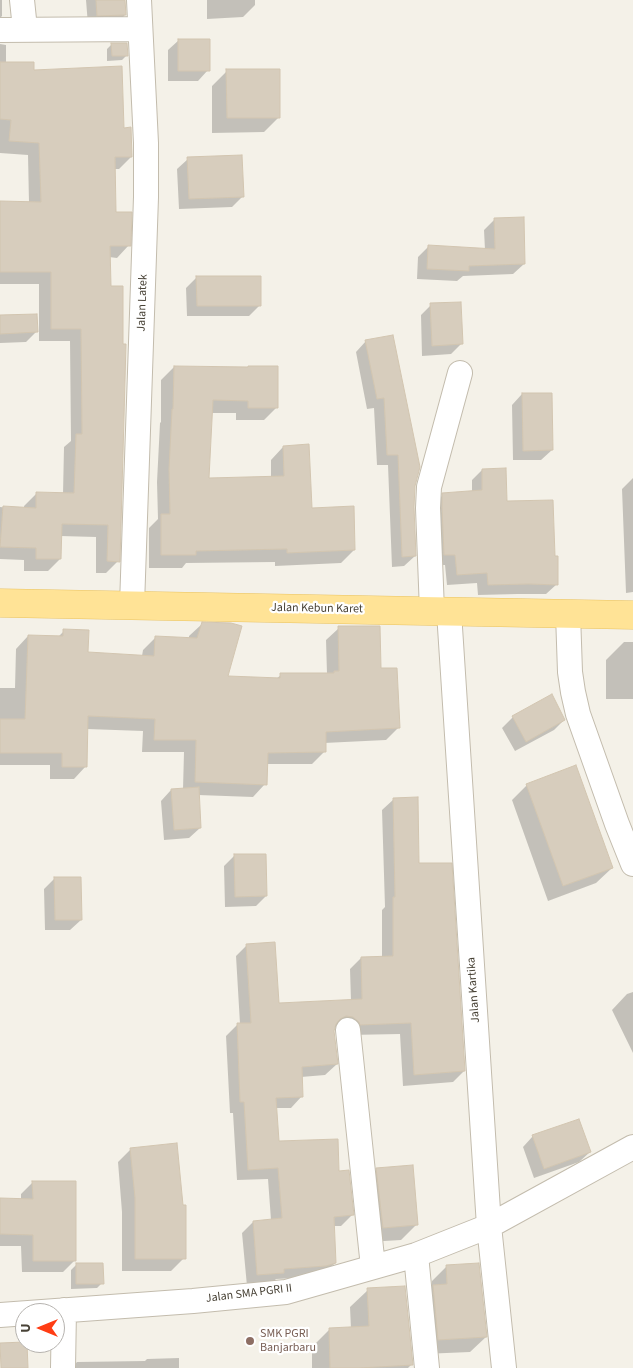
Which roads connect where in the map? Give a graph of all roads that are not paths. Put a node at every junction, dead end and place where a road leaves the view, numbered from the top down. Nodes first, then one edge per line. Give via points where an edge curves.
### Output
1 (22, 0) edge
2 (139, 0) edge
3 (140, 29) junction
4 (0, 30) edge
5 (25, 30) junction
6 (460, 373) dead end
7 (0, 603) edge
8 (132, 606) junction
9 (441, 611) junction
10 (568, 614) junction
11 (633, 615) edge
12 (633, 864) edge
13 (348, 1030) dead end
14 (633, 1147) edge
15 (489, 1226) junction
16 (416, 1255) junction
17 (373, 1267) junction
18 (65, 1310) edge
19 (15, 1314) edge
20 (0, 1315) edge
21 (63, 1353) edge
22 (63, 1368) edge
23 (427, 1368) edge
24 (504, 1368) edge

1 - 5 street
2 - 3 street, Jalan Latek
3 - 5 street
3 - 8 street, Jalan Latek via 146,197
4 - 5 street
6 - 9 street, Jalan Kartika via 429,487 428,508
7 - 8 main road, Jalan Kebun Karet
8 - 9 main road, Jalan Kebun Karet
9 - 10 main road, Jalan Kebun Karet
9 - 15 street, Jalan Kartika
10 - 11 main road, Jalan Kebun Karet
10 - 12 street via 570,672 578,714
13 - 17 street
14 - 15 street, Jalan SMA PGRI II
15 - 16 street, Jalan SMA PGRI II
15 - 24 street, Jalan Kartika
16 - 17 street, Jalan SMA PGRI II
16 - 23 street
17 - 18 street, Jalan SMA PGRI II via 286,1292
19 - 20 street, Jalan SMA PGRI II
21 - 22 street

